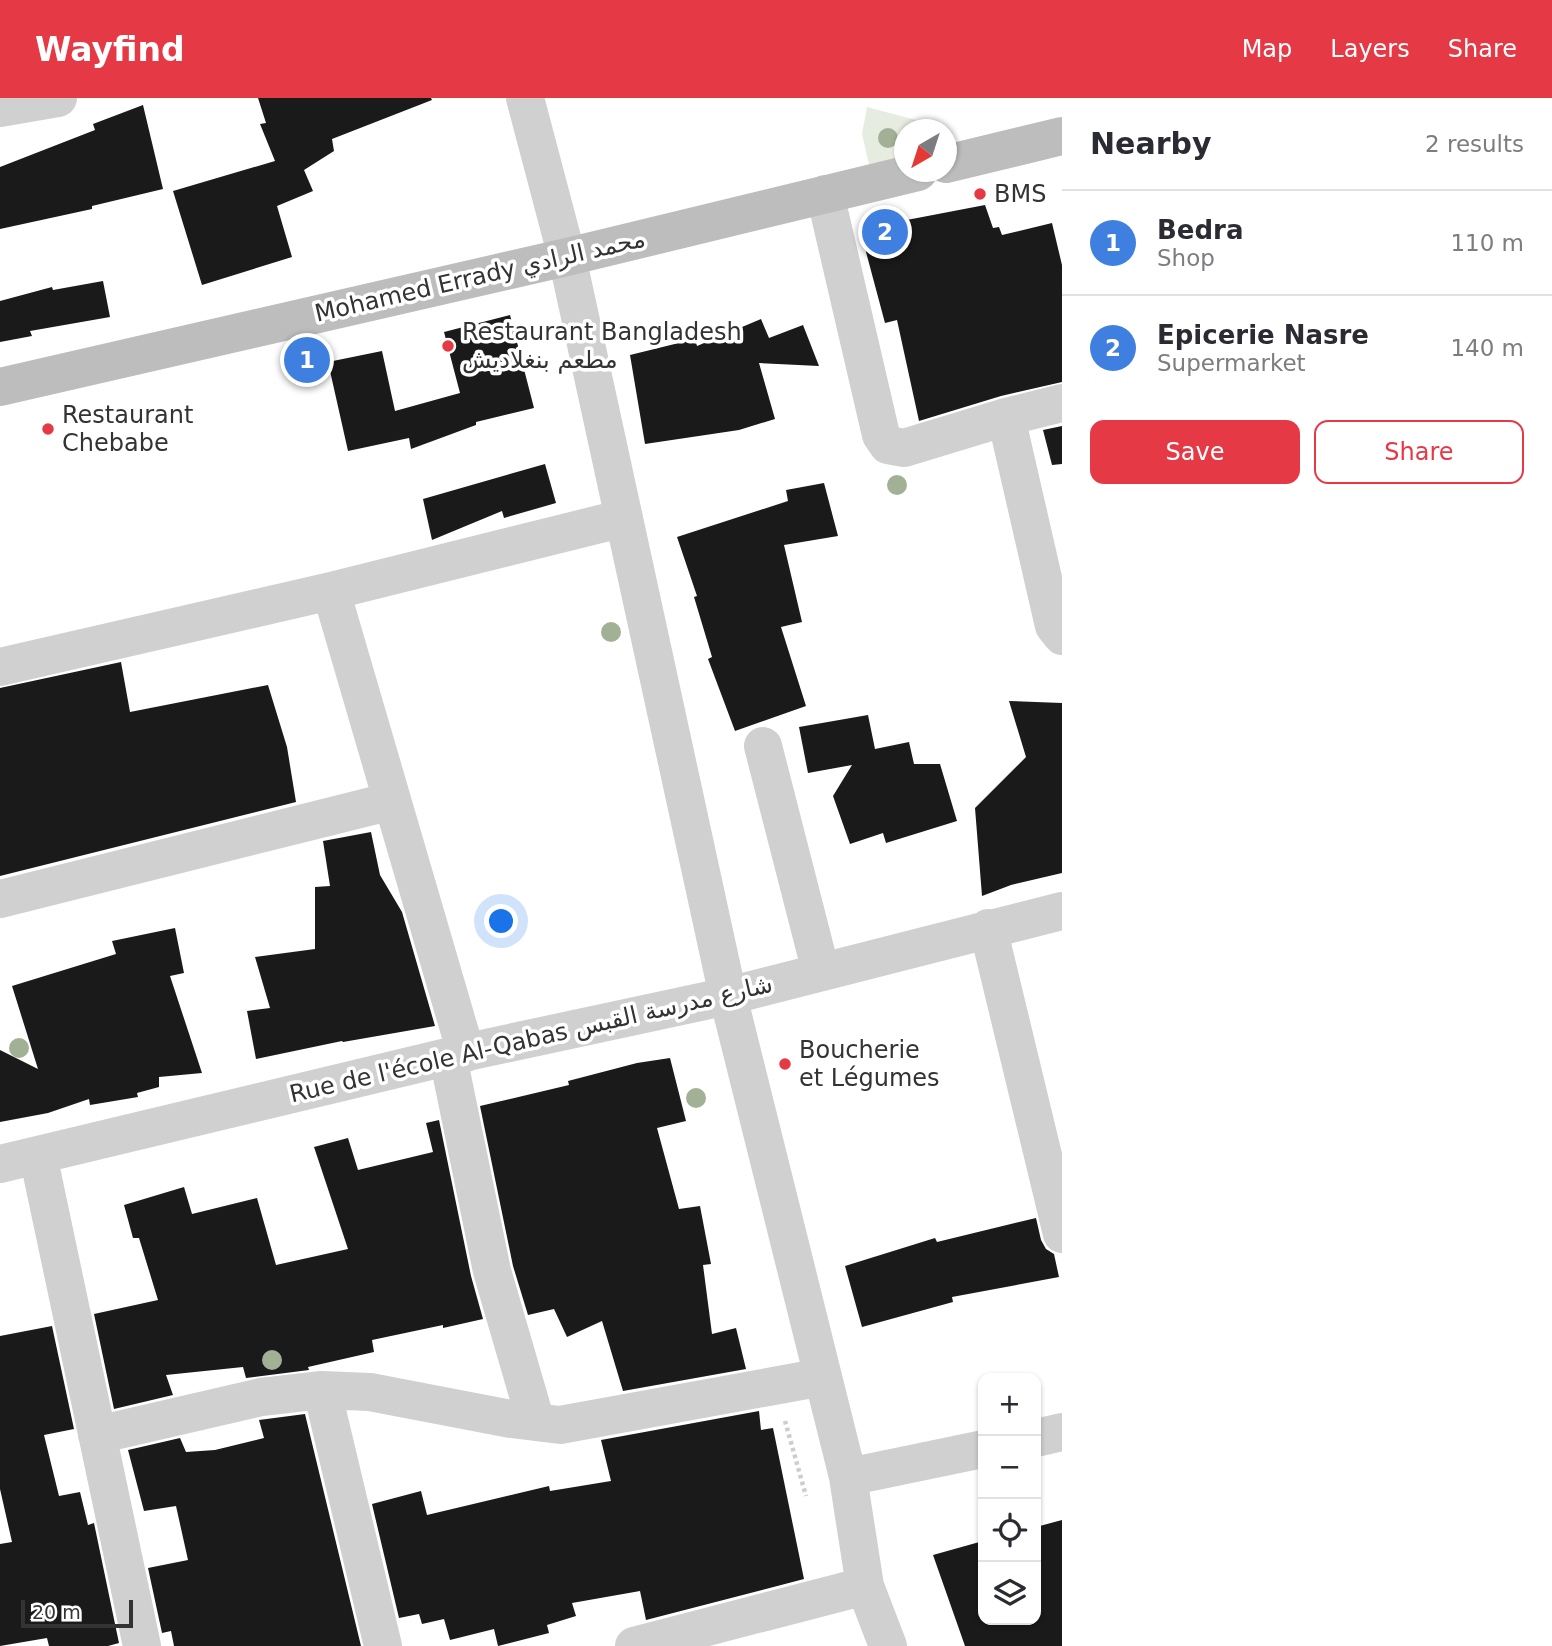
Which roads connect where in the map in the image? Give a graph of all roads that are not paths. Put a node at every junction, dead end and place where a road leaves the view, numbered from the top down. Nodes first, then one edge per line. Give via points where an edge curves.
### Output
1 (58, 98) edge
2 (525, 98) edge
3 (0, 108) edge
4 (1062, 136) edge
5 (957, 162) edge
6 (894, 178) edge
7 (825, 194) junction
8 (566, 257) junction
9 (0, 387) edge
10 (1062, 403) edge
11 (1006, 416) junction
12 (624, 518) junction
13 (331, 591) junction
14 (1062, 636) edge
15 (0, 667) edge
16 (764, 746) dead end
17 (392, 801) junction
18 (0, 899) edge
19 (1062, 911) edge
20 (988, 928) junction
21 (821, 972) junction
22 (728, 996) junction
23 (457, 1055) junction
24 (38, 1155) junction
25 (0, 1164) edge
26 (1057, 1190) edge
27 (1062, 1234) edge
28 (823, 1377) junction
29 (322, 1390) junction
30 (536, 1422) junction
31 (1062, 1432) edge
32 (97, 1435) junction
33 (1041, 1437) edge
34 (978, 1450) edge
35 (848, 1477) junction
36 (865, 1586) junction
37 (142, 1646) edge
38 (383, 1646) edge
39 (634, 1646) edge
40 (887, 1646) edge

1 - 3 street
2 - 8 street
4 - 5 street
6 - 7 street, Mohamed Errady محمد الرادي
7 - 8 street, Mohamed Errady محمد الرادي
7 - 11 street via 881,435 888,445 904,448
8 - 9 street, Mohamed Errady محمد الرادي
8 - 12 street
10 - 11 street
11 - 14 street via 1054,626
12 - 13 street
12 - 22 street
13 - 15 street
13 - 17 street
16 - 21 street
17 - 18 street
17 - 23 street
19 - 20 street, Rue de l'école Al-Qabas شارع مدرسة القبس
20 - 21 street, Rue de l'école Al-Qabas شارع مدرسة القبس
20 - 26 street
21 - 22 street, Rue de l'école Al-Qabas شارع مدرسة القبس
22 - 23 street, Rue de l'école Al-Qabas شارع مدرسة القبس
22 - 28 street
23 - 24 street, Rue de l'école Al-Qabas شارع مدرسة القبس
23 - 30 street via 492,1271
24 - 25 street, Rue de l'école Al-Qabas شارع مدرسة القبس
24 - 32 street
26 - 27 street
28 - 30 street via 560,1425
28 - 35 street
29 - 30 street via 370,1392
29 - 32 street via 261,1396
29 - 38 street
31 - 33 street
32 - 37 street
34 - 35 street
35 - 36 street
36 - 39 street
36 - 40 street

